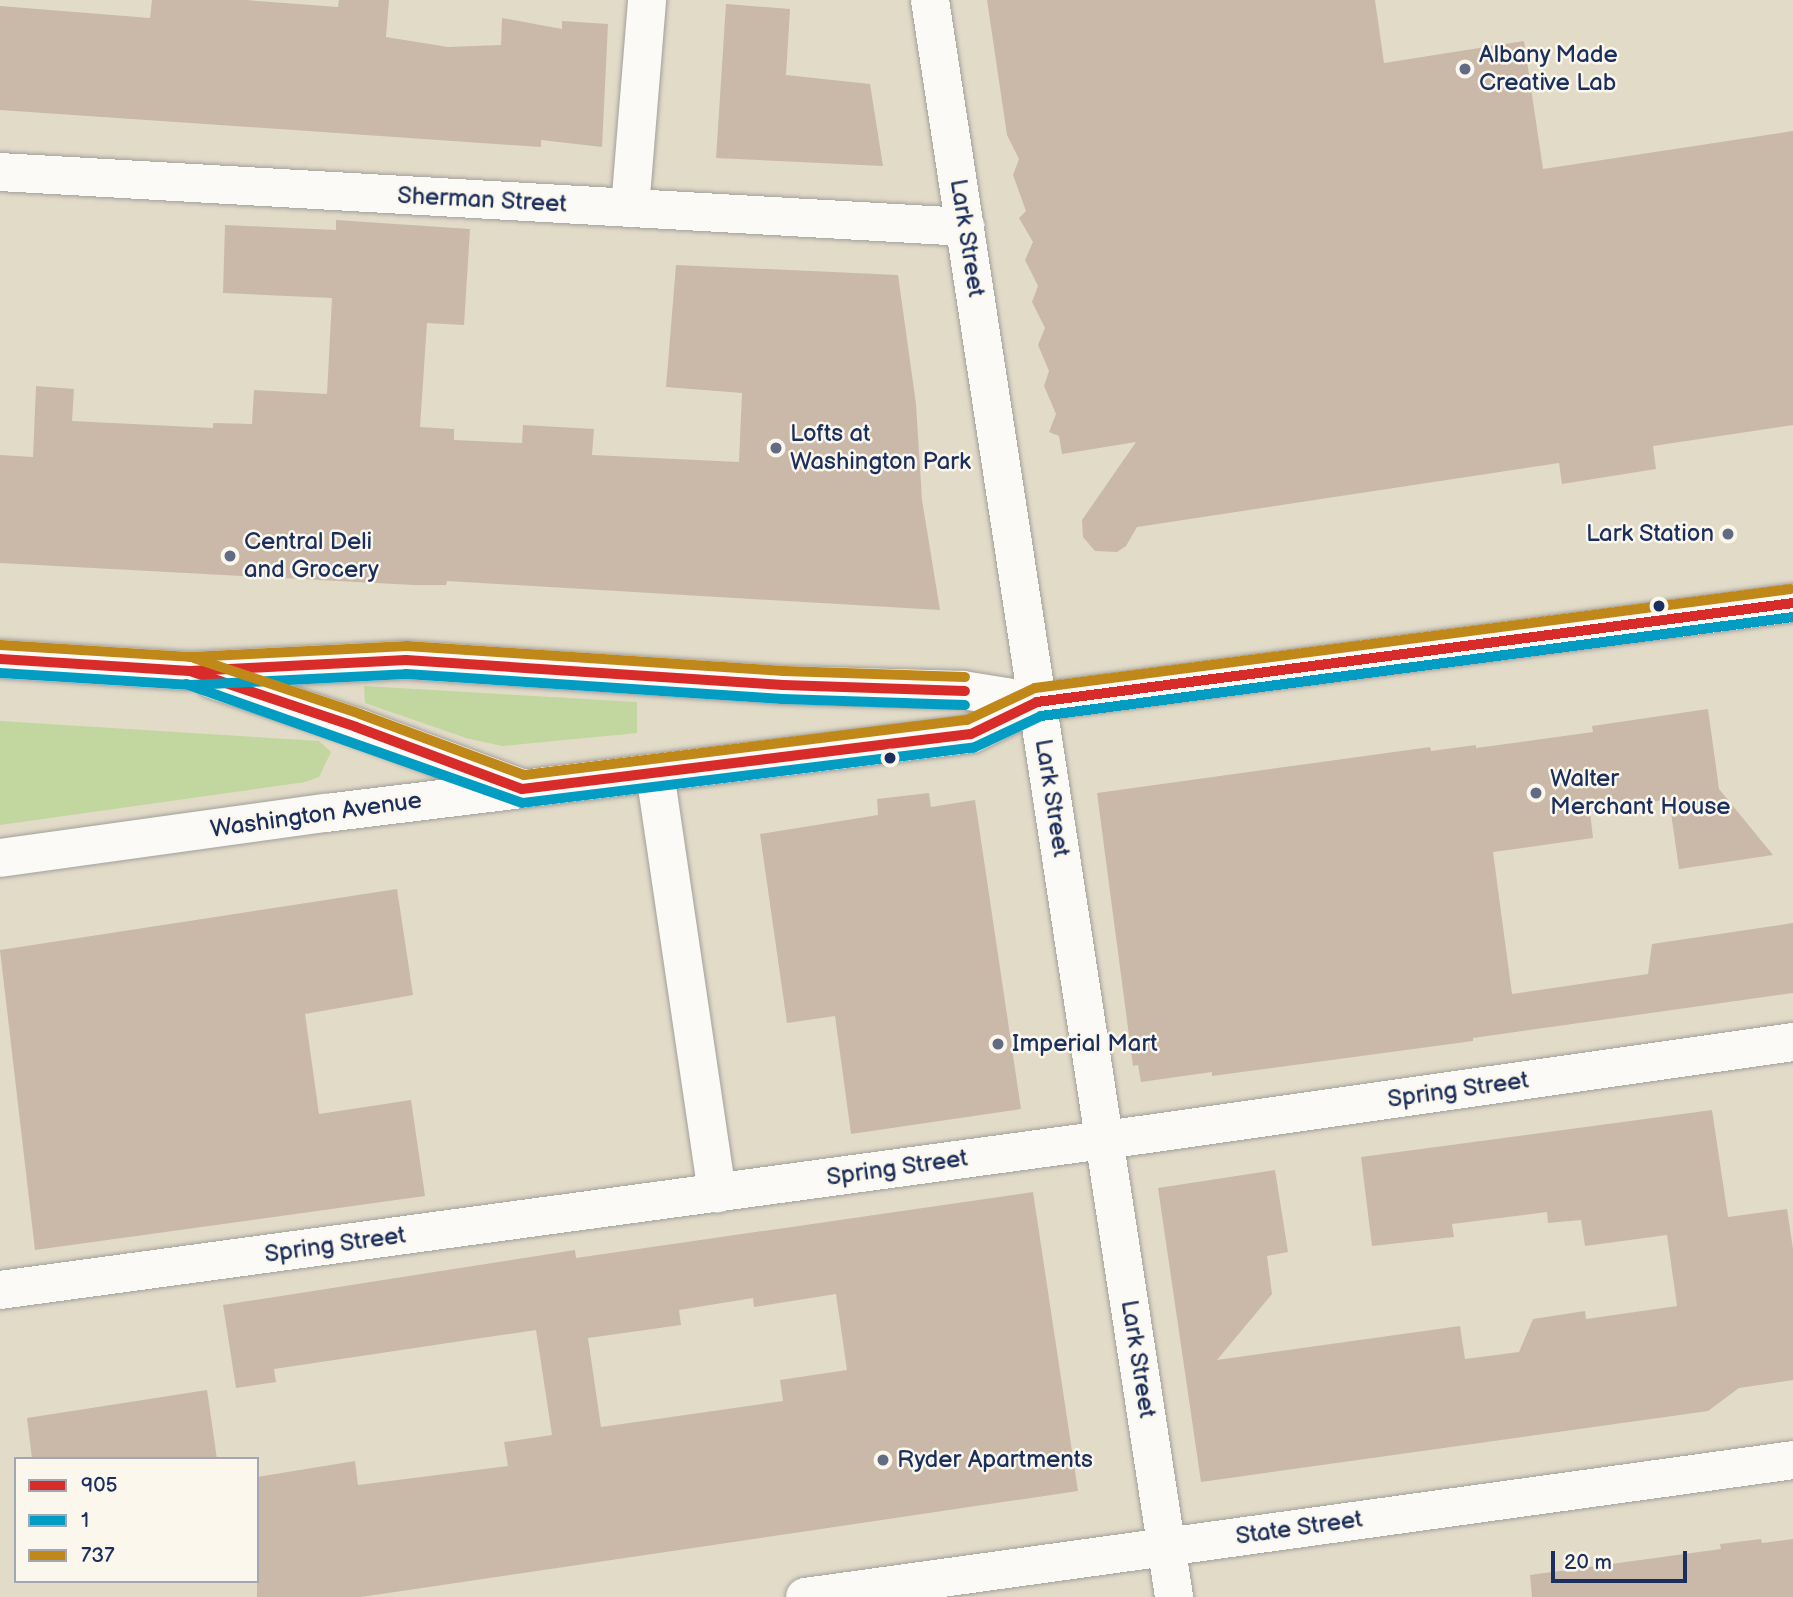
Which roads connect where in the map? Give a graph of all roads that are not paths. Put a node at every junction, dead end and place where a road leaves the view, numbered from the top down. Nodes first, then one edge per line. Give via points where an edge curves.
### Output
1 (647, 0) edge
2 (930, 0) edge
3 (0, 172) edge
4 (630, 208) junction
5 (965, 227) junction
6 (1793, 603) edge
7 (0, 659) edge
8 (190, 671) junction
9 (1037, 702) junction
10 (655, 773) junction
11 (523, 789) junction
12 (0, 858) edge
13 (1793, 1042) edge
14 (1104, 1140) junction
15 (717, 1193) junction
16 (0, 1290) edge
17 (1793, 1460) edge
18 (1166, 1546) junction
19 (805, 1597) edge
20 (1174, 1597) edge

1 - 4 main road
2 - 5 main road, Lark Street
3 - 4 main road, Sherman Street
4 - 5 main road, Sherman Street
5 - 9 main road, Lark Street
6 - 9 main road, Washington Avenue
7 - 8 main road
8 - 9 main road via 406,660 783,685 963,690
8 - 11 main road
9 - 10 main road, Washington Avenue via 971,734
9 - 14 main road, Lark Street
10 - 11 main road, Washington Avenue
10 - 15 main road
11 - 12 main road, Washington Avenue
13 - 14 main road, Spring Street
14 - 15 main road, Spring Street
14 - 18 main road, Lark Street
15 - 16 main road, Spring Street
17 - 18 main road, State Street
18 - 19 main road, State Street
18 - 20 main road, Lark Street

